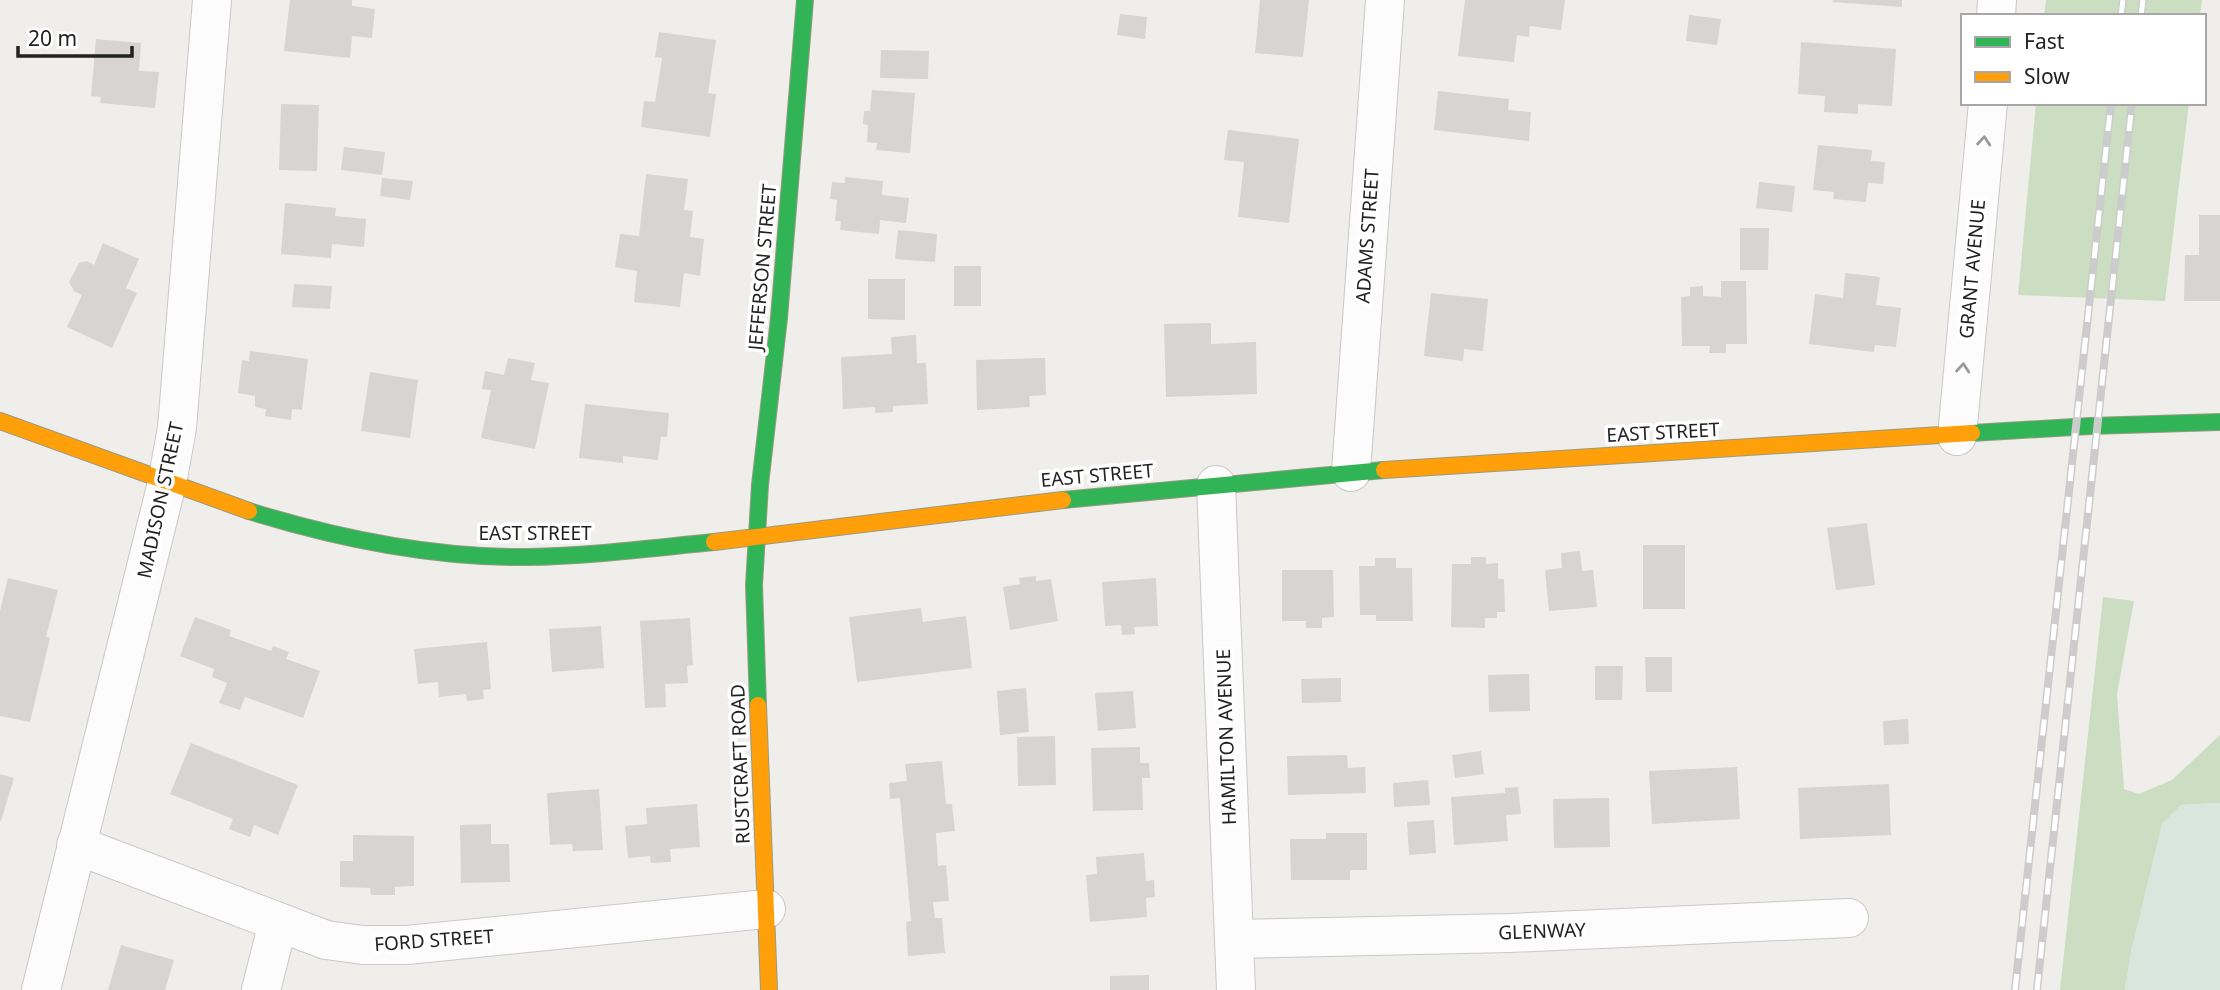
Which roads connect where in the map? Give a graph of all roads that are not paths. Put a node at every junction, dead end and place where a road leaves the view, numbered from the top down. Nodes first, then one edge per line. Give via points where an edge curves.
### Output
1 (212, 0) edge
2 (805, 0) edge
3 (1385, 0) edge
4 (1988, 105) edge
5 (0, 421) edge
6 (2220, 422) edge
7 (1957, 436) junction
8 (1351, 472) junction
9 (167, 483) junction
10 (1216, 485) junction
11 (757, 537) junction
12 (76, 845) junction
13 (766, 909) junction
14 (1849, 918) dead end
15 (278, 923) junction
16 (1234, 939) junction
17 (41, 990) edge
18 (261, 990) edge
19 (769, 990) edge
20 (1236, 990) edge

1 - 9 street, MADISON STREET via 183,367
2 - 11 main road, JEFFERSON STREET
3 - 8 street, ADAMS STREET
7 -> 4 street, GRANT AVENUE
5 - 9 main road, EAST STREET
6 - 7 main road, EAST STREET
7 - 8 main road, EAST STREET
8 - 10 main road, EAST STREET
9 - 11 main road, EAST STREET via 310,530 458,554 594,554
9 - 12 street, MADISON STREET
10 - 11 main road, EAST STREET
10 - 16 street, HAMILTON AVENUE
11 - 13 main road, RUSTCRAFT ROAD via 754,585
12 - 15 street, FORD STREET
12 - 17 street, MADISON STREET
13 - 15 street, FORD STREET via 407,945 326,940
13 - 19 main road, RUSTCRAFT ROAD
14 - 16 street, GLENWAY
15 - 18 street
16 - 20 street, HAMILTON AVENUE

